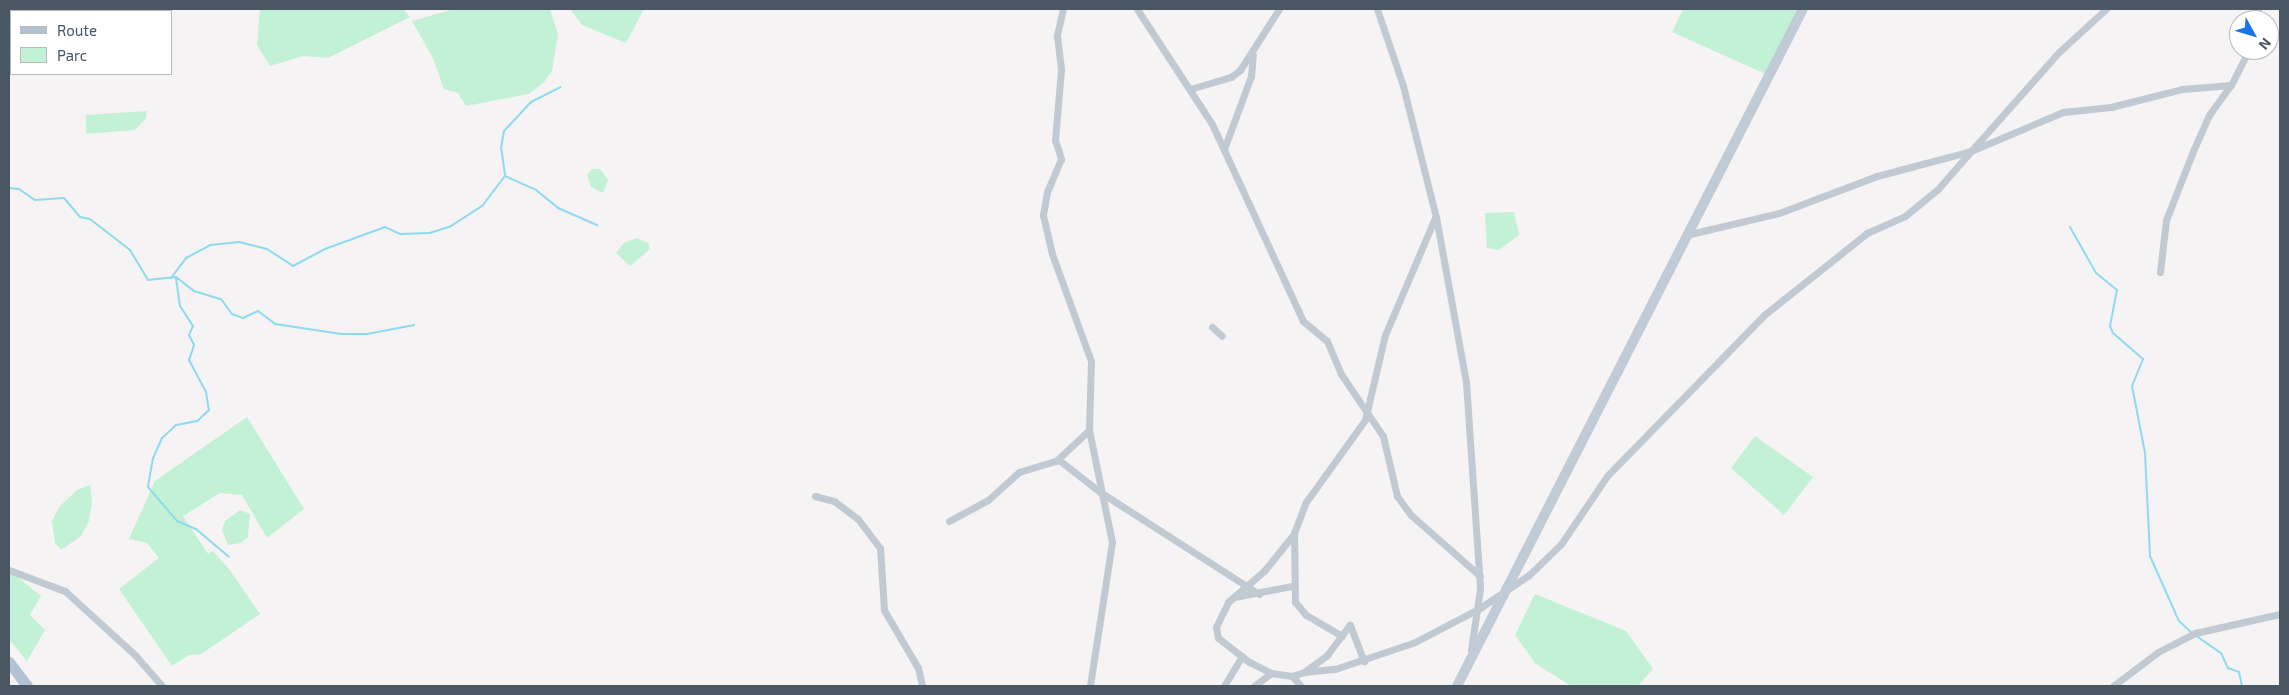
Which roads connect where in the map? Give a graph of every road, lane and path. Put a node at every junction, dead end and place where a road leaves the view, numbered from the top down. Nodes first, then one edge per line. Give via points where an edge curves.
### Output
1 (1064, 9) edge
2 (1137, 9) edge
3 (1279, 9) edge
4 (1377, 9) edge
5 (1803, 9) edge
6 (2106, 9) edge
7 (1253, 50) junction
8 (2244, 60) edge
9 (2232, 85) junction
10 (1190, 89) junction
11 (1224, 149) junction
12 (1972, 151) junction
13 (1436, 217) junction
14 (1690, 234) junction
15 (2160, 272) dead end
16 (1212, 327) dead end
17 (1222, 336) dead end
18 (1368, 412) junction
19 (1089, 430) junction
20 (1059, 460) junction
21 (1100, 492) junction
22 (815, 496) dead end
23 (949, 521) dead end
24 (1294, 533) junction
25 (9, 570) edge
26 (1480, 576) junction
27 (1234, 577) junction
28 (1247, 586) junction
29 (1292, 586) junction
30 (1506, 592) junction
31 (1259, 594) junction
32 (1235, 595) junction
33 (1480, 608) junction
34 (2280, 614) edge
35 (1342, 636) junction
36 (1242, 656) junction
37 (1364, 661) junction
38 (9, 662) edge
39 (1467, 666) junction
40 (1304, 672) junction
41 (1271, 673) junction
42 (1292, 676) junction
43 (27, 686) edge
44 (162, 686) edge
45 (922, 686) edge
46 (1090, 686) edge
47 (1224, 686) edge
48 (1254, 686) edge
49 (1302, 686) edge
50 (1457, 686) edge
51 (2112, 686) edge

1 - 19 street via 1057,36 1061,70 1055,140 1060,159 1047,192 1043,215 1052,254 1091,361
2 - 10 street
3 - 7 street
4 - 13 street via 1403,86
5 - 14 main road
6 - 12 street via 2060,52
7 - 10 street via 1231,77
7 - 11 street via 1251,76
8 - 9 street
9 - 12 street via 2182,89 2119,106 2062,112
9 - 15 street via 2205,122 2171,206 2163,235
10 - 11 street
11 - 18 street via 1303,320 1326,341 1340,374
12 - 14 street via 1877,176 1779,213
12 - 30 street via 1938,188 1905,216 1868,233 1764,314 1607,476 1562,544
13 - 18 street via 1387,330
13 - 26 street via 1466,382
14 - 30 main road
16 - 17 street
18 - 24 street via 1358,432 1306,502
18 - 26 street via 1388,447 1399,500
19 - 20 street
19 - 21 street
20 - 21 street
20 - 23 street via 1014,475 988,500
21 - 27 street
21 - 46 street via 1112,535 1112,560 1102,597
22 - 45 street via 834,500 858,519 880,548 884,610 918,668
24 - 28 street via 1273,561
24 - 29 street
25 - 44 street via 65,591 135,655
26 - 33 street
27 - 28 street
27 - 32 street
28 - 31 street
28 - 32 street
29 - 31 street
29 - 35 street via 1302,611
30 - 33 street
30 - 39 main road
31 - 32 street
32 - 36 street via 1219,617 1216,632
33 - 37 street via 1415,642
33 - 39 street
34 - 51 street via 2195,633 2158,652
35 - 37 street via 1350,626
35 - 40 street via 1327,655
36 - 41 street
36 - 47 street
37 - 40 street
38 - 43 main road
39 - 50 main road
40 - 42 street
41 - 42 street
41 - 48 street
42 - 49 street

